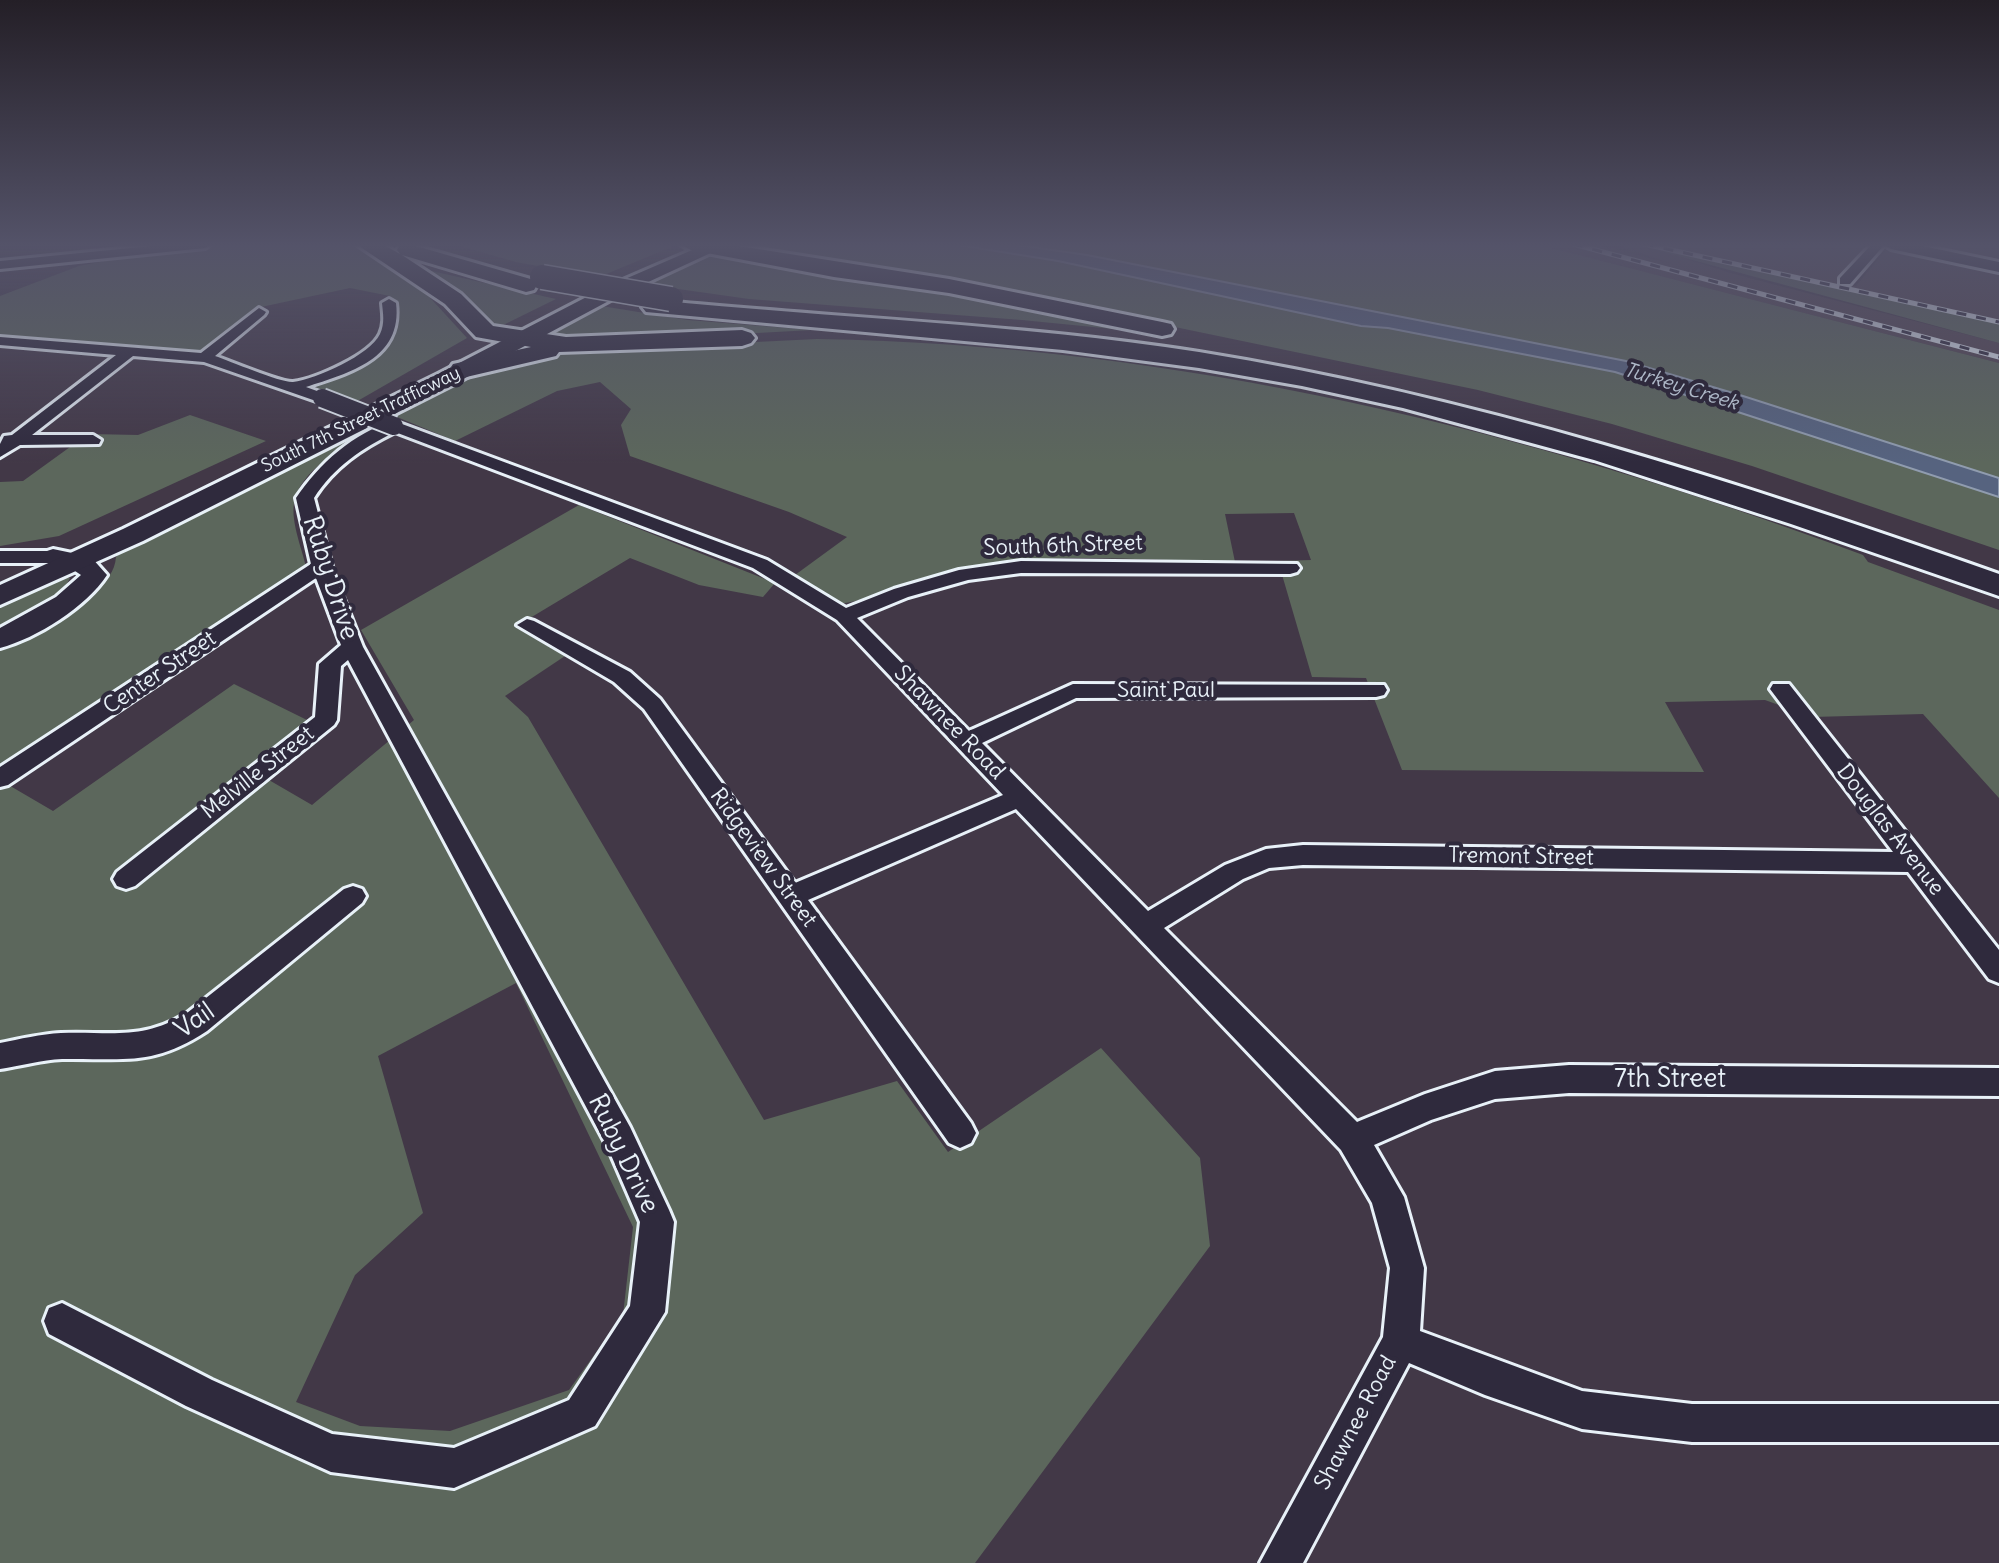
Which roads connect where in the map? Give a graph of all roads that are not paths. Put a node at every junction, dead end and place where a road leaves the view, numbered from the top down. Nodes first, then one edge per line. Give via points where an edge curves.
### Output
1 (253, 317) edge
2 (392, 317) edge
3 (470, 317) edge
4 (529, 317) edge
5 (564, 317) edge
6 (791, 317) edge
7 (859, 317) edge
8 (1102, 317) edge
9 (921, 331) junction
10 (495, 334) junction
11 (522, 339) junction
12 (0, 341) edge
13 (585, 345) junction
14 (128, 353) junction
15 (204, 358) junction
16 (1303, 366) junction
17 (462, 370) junction
18 (292, 387) junction
19 (394, 426) junction
20 (8, 440) edge
21 (93, 440) dead end
22 (0, 452) edge
23 (0, 557) edge
24 (66, 558) junction
25 (321, 566) junction
26 (1290, 568) dead end
27 (1999, 569) edge
28 (0, 581) edge
29 (1999, 586) edge
30 (0, 596) edge
31 (844, 616) junction
32 (527, 625) dead end
33 (0, 639) edge
34 (352, 647) junction
35 (1781, 689) dead end
36 (1376, 690) dead end
37 (967, 741) junction
38 (0, 779) edge
39 (1021, 797) junction
40 (1915, 862) junction
41 (126, 879) dead end
42 (353, 896) dead end
43 (790, 896) junction
44 (1145, 926) junction
45 (1999, 971) edge
46 (0, 1056) edge
47 (1999, 1082) edge
48 (960, 1133) dead end
49 (1352, 1139) junction
50 (62, 1321) dead end
51 (1401, 1341) junction
52 (1999, 1423) edge
53 (1281, 1563) edge

1 - 15 street
2 - 18 street via 369,357
3 - 10 highway via 485,332
4 - 10 main road, South 7th Street Trafficway
5 - 11 main road, South 7th Street Trafficway
6 - 9 highway
7 - 16 highway via 1161,343
8 - 16 highway
9 - 13 highway
9 - 29 highway via 1132,350 1397,397 1696,479
10 - 11 highway
10 - 24 main road, South 7th Street Trafficway
11 - 13 highway
11 - 17 main road, South 7th Street Trafficway
12 - 14 street, Shawnee Road
13 - 17 highway
14 - 15 street, Shawnee Road
14 - 20 street
15 - 18 street, Shawnee Road
16 - 27 highway via 1628,444
17 - 24 main road, South 7th Street Trafficway
18 - 19 street, Shawnee Road, bridge
19 - 25 street, Ruby Drive via 344,454 316,478 305,498
19 - 31 street, Shawnee Road via 760,564
20 - 21 street
20 - 22 street
23 - 24 street
24 - 28 main road, South 7th Street Trafficway
24 - 30 main road, South 7th Street Trafficway
24 - 33 main road via 91,568 91,582
25 - 34 street, Ruby Drive
25 - 38 street, Center Street
26 - 31 street, South 6th Street via 1021,567 966,574
31 - 37 street, Shawnee Road
32 - 43 street, Ridgeview Street via 622,677 652,704
34 - 41 street, Melville Street via 330,664 326,720
34 - 50 street, Ruby Drive via 619,1138 657,1222 647,1312 582,1413 454,1468 331,1453 199,1393
35 - 40 street, Douglas Avenue
36 - 37 street, Saint Paul via 1073,691
37 - 39 street, Shawnee Road
39 - 43 street
39 - 44 street, Shawnee Road
40 - 44 street, Tremont Street via 1303,855 1266,859 1234,872
40 - 45 street, Douglas Avenue
42 - 46 street, Vail via 169,1040 114,1048 60,1046
43 - 48 street, Ridgeview Street
44 - 49 street, Shawnee Road
47 - 49 street, 7th Street via 1569,1079 1495,1085
49 - 51 street, Shawnee Road via 1387,1197 1407,1268
51 - 52 street via 1582,1410 1692,1423
51 - 53 street, Shawnee Road

